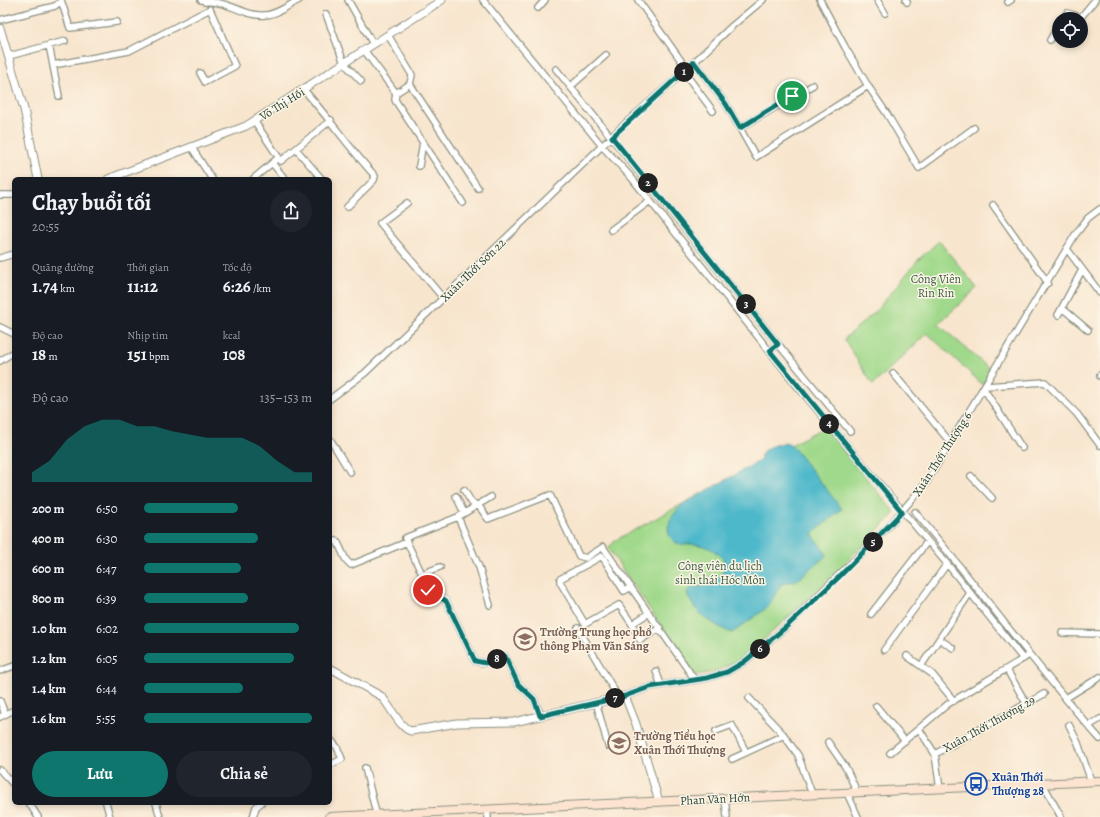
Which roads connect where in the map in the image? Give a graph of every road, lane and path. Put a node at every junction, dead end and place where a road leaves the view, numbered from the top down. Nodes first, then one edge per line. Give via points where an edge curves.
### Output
1 (61, 0) edge
2 (299, 0) edge
3 (348, 0) edge
4 (442, 0) edge
5 (483, 0) edge
6 (545, 0) edge
7 (638, 0) edge
8 (763, 0) edge
9 (820, 0) edge
10 (877, 0) edge
11 (1094, 0) edge
12 (202, 1) edge
13 (538, 8) dead end
14 (210, 9) junction
15 (1085, 12) edge
16 (885, 13) dead end
17 (326, 14) dead end
18 (0, 20) edge
19 (117, 22) dead end
20 (0, 28) edge
21 (388, 35) junction
22 (1052, 37) edge
23 (1050, 40) dead end
24 (65, 41) dead end
25 (373, 44) junction
26 (49, 45) junction
27 (364, 50) junction
28 (606, 55) dead end
29 (9, 56) junction
30 (694, 62) junction
31 (344, 63) junction
32 (53, 66) junction
33 (556, 69) dead end
34 (686, 70) junction
35 (200, 73) dead end
36 (361, 81) dead end
37 (410, 84) junction
38 (813, 84) dead end
39 (570, 86) junction
40 (868, 86) junction
41 (304, 90) junction
42 (396, 93) junction
43 (59, 96) dead end
44 (713, 111) dead end
45 (331, 120) junction
46 (255, 122) junction
47 (740, 128) junction
48 (974, 128) dead end
49 (612, 137) junction
50 (422, 142) junction
51 (602, 146) junction
52 (192, 148) junction
53 (296, 149) junction
54 (278, 158) junction
55 (272, 163) junction
56 (419, 166) dead end
57 (38, 177) edge
58 (113, 177) edge
59 (211, 177) edge
60 (255, 177) edge
61 (283, 177) edge
62 (320, 177) edge
63 (478, 188) dead end
64 (0, 195) edge
65 (12, 195) edge
66 (650, 201) junction
67 (407, 203) dead end
68 (463, 203) dead end
69 (993, 205) dead end
70 (347, 207) dead end
71 (1100, 209) edge
72 (611, 230) dead end
73 (1067, 249) junction
74 (12, 255) edge
75 (0, 258) edge
76 (1082, 270) junction
77 (1048, 283) junction
78 (1100, 293) edge
79 (444, 298) junction
80 (1062, 308) junction
81 (1058, 315) dead end
82 (0, 327) edge
83 (1088, 330) dead end
84 (12, 333) edge
85 (778, 344) junction
86 (770, 351) junction
87 (12, 353) edge
88 (0, 361) edge
89 (893, 373) dead end
90 (985, 387) junction
91 (332, 398) edge
92 (850, 431) dead end
93 (332, 442) edge
94 (950, 442) junction
95 (1099, 442) edge
96 (1022, 448) dead end
97 (350, 472) dead end
98 (971, 476) dead end
99 (464, 490) dead end
100 (456, 496) dead end
101 (491, 497) dead end
102 (992, 498) dead end
103 (478, 505) junction
104 (902, 512) junction
105 (915, 512) dead end
106 (464, 513) junction
107 (458, 517) junction
108 (332, 541) edge
109 (407, 542) junction
110 (927, 542) junction
111 (947, 564) junction
112 (440, 567) dead end
113 (421, 572) junction
114 (631, 587) junction
115 (970, 592) junction
116 (490, 605) dead end
117 (649, 613) junction
118 (871, 614) dead end
119 (632, 624) junction
120 (578, 628) dead end
121 (660, 628) junction
122 (1062, 633) dead end
123 (1100, 634) edge
124 (939, 639) junction
125 (953, 648) dead end
126 (884, 650) dead end
127 (1030, 655) junction
128 (907, 656) dead end
129 (1023, 659) junction
130 (921, 666) junction
131 (12, 667) edge
132 (332, 669) edge
133 (1008, 670) junction
134 (0, 671) edge
135 (656, 671) dead end
136 (1100, 677) edge
137 (695, 680) junction
138 (661, 685) junction
139 (1044, 694) dead end
140 (621, 696) junction
141 (749, 698) dead end
142 (1066, 698) junction
143 (0, 701) edge
144 (954, 701) junction
145 (596, 702) junction
146 (1026, 704) junction
147 (876, 706) dead end
148 (12, 711) edge
149 (3, 716) edge
150 (540, 716) junction
151 (1100, 719) edge
152 (1069, 725) dead end
153 (1089, 726) junction
154 (919, 729) junction
155 (716, 731) dead end
156 (784, 735) junction
157 (1100, 739) edge
158 (332, 741) edge
159 (905, 741) junction
160 (828, 742) dead end
161 (608, 746) dead end
162 (746, 752) junction
163 (890, 753) dead end
164 (935, 754) junction
165 (732, 759) dead end
166 (332, 764) edge
167 (365, 768) dead end
168 (0, 770) edge
169 (1091, 781) junction
170 (1100, 781) edge
171 (12, 783) edge
172 (1043, 784) junction
173 (940, 789) junction
174 (857, 792) junction
175 (847, 793) junction
176 (812, 794) junction
177 (725, 799) junction
178 (659, 802) junction
179 (30, 805) edge
180 (107, 805) edge
181 (157, 805) edge
182 (258, 805) edge
183 (488, 813) edge
184 (377, 816) edge
185 (38, 817) edge
186 (110, 817) edge
187 (160, 817) edge
188 (253, 817) edge
189 (329, 817) edge
190 (727, 817) edge
191 (858, 817) edge
192 (1061, 817) edge

1 - 18 street via 55,6
1 - 19 street via 70,28
2 - 12 street via 265,15 225,2
3 - 25 street
4 - 21 street, Võ Thị Hồi
5 - 51 street
6 - 13 street
7 - 34 street
8 - 30 street, Xuân Thới Sơn 22
9 - 40 street
10 - 16 street
11 - 15 street
12 - 14 street
14 - 32 street via 129,51
14 - 35 street via 235,66 205,82
17 - 31 street
20 - 29 street
21 - 25 street, Võ Thị Hồi
21 - 37 street via 412,75
22 - 23 street
24 - 26 street
25 - 27 street, Võ Thị Hồi
26 - 29 street
26 - 32 street
27 - 31 street, Võ Thị Hồi
27 - 42 street
28 - 39 street
29 - 57 street via 24,109
30 - 34 street, Xuân Thới Sơn 22
30 - 47 street via 726,104
31 - 36 street
31 - 41 street, Võ Thị Hồi
32 - 43 street
33 - 39 street
34 - 44 street
34 - 49 street, Xuân Thới Sơn 22
37 - 42 street
37 - 63 street
38 - 47 street
39 - 49 street
40 - 47 street via 756,157
40 - 48 street via 919,168
41 - 45 street
41 - 46 street, Võ Thị Hồi
42 - 50 street via 395,100
45 - 53 street
45 - 70 street via 375,176
46 - 52 street, Võ Thị Hồi
46 - 54 street
49 - 51 street, Xuân Thới Sơn 22
49 - 85 street
50 - 56 street
50 - 68 street
51 - 66 street
51 - 79 street, Xuân Thới Sơn 22
52 - 58 street, Võ Thị Hồi
52 - 59 street
53 - 54 street via 280,161
53 - 62 street
54 - 55 street
55 - 60 street
55 - 61 street
64 - 65 street
66 - 72 street
66 - 86 street
67 - 79 street via 380,223
69 - 77 street
71 - 73 street, Xuân Thới Thượng 6 via 1088,218
73 - 76 street
73 - 77 street, Xuân Thới Thượng 6
74 - 75 street
76 - 78 street
76 - 80 street
77 - 90 street, Xuân Thới Thượng 6
79 - 91 street, Xuân Thới Sơn 22 via 365,373
80 - 81 street
80 - 83 street
82 - 84 street
85 - 86 street
85 - 92 street
86 - 104 street
87 - 88 street
89 - 94 street
90 - 94 street, Xuân Thới Thượng 6
90 - 95 street via 1045,382 1077,414
90 - 96 street
93 - 97 street
94 - 104 street, Xuân Thới Thượng 6 via 926,483
98 - 102 street
99 - 103 street via 472,503
100 - 106 street
101 - 103 street
103 - 106 street
103 - 114 street via 488,519 550,495 579,556 586,558 603,547
104 - 110 street
104 - 137 street, Xuân Thới Thượng 6 via 839,577 749,659 727,672
105 - 127 street via 953,556
106 - 107 street
107 - 109 street via 405,538
107 - 116 street via 479,567
108 - 109 street via 337,542 351,565
109 - 113 street
110 - 111 street
110 - 118 street
111 - 115 street
111 - 126 street
112 - 113 street
113 - 150 street via 428,590 446,601 475,661 486,663 505,656 518,684 534,699
114 - 117 street
114 - 119 street via 624,591 602,556 560,579 585,624 619,605
115 - 124 street
115 - 129 street
117 - 119 street
117 - 121 street
119 - 121 street via 640,640
120 - 140 street
121 - 137 street
122 - 123 street
124 - 125 street
124 - 130 street
127 - 129 street
127 - 142 street
128 - 130 street
129 - 133 street
130 - 144 street via 932,674
131 - 134 street
132 - 150 street via 381,696 404,728 411,731 458,723 505,724
133 - 144 street
133 - 146 street
135 - 138 street
136 - 142 street
137 - 138 street, Xuân Thới Thượng 6
138 - 140 street, Xuân Thới Thượng 6
139 - 146 street, Xuân Thới Thượng 29
140 - 145 street
140 - 178 street via 636,724
141 - 156 street
142 - 153 street
143 - 149 street
144 - 154 street
145 - 150 street
145 - 161 street
146 - 164 street, Xuân Thới Thượng 29
147 - 159 street
148 - 149 street
151 - 153 street
152 - 169 street
153 - 157 street
154 - 159 street
154 - 164 street
155 - 162 street via 732,725
156 - 162 street
156 - 176 street via 798,755
158 - 166 street via 342,759
159 - 163 street
160 - 174 street via 846,768
162 - 165 street
164 - 173 street
167 - 184 street
168 - 171 street
169 - 170 main road, Phan Văn Hớn
169 - 172 main road, Phan Văn Hớn
172 - 173 main road, Phan Văn Hớn
172 - 192 street
173 - 174 main road, Phan Văn Hớn
174 - 175 main road, Phan Văn Hớn
175 - 176 main road, Phan Văn Hớn
175 - 191 street
176 - 177 main road, Phan Văn Hớn
177 - 178 main road, Phan Văn Hớn
177 - 190 street
178 - 183 main road, Phan Văn Hớn
179 - 185 street
180 - 186 street
181 - 187 street
182 - 188 street
183 - 184 main road, Phan Văn Hớn
184 - 189 main road, Phan Văn Hớn

